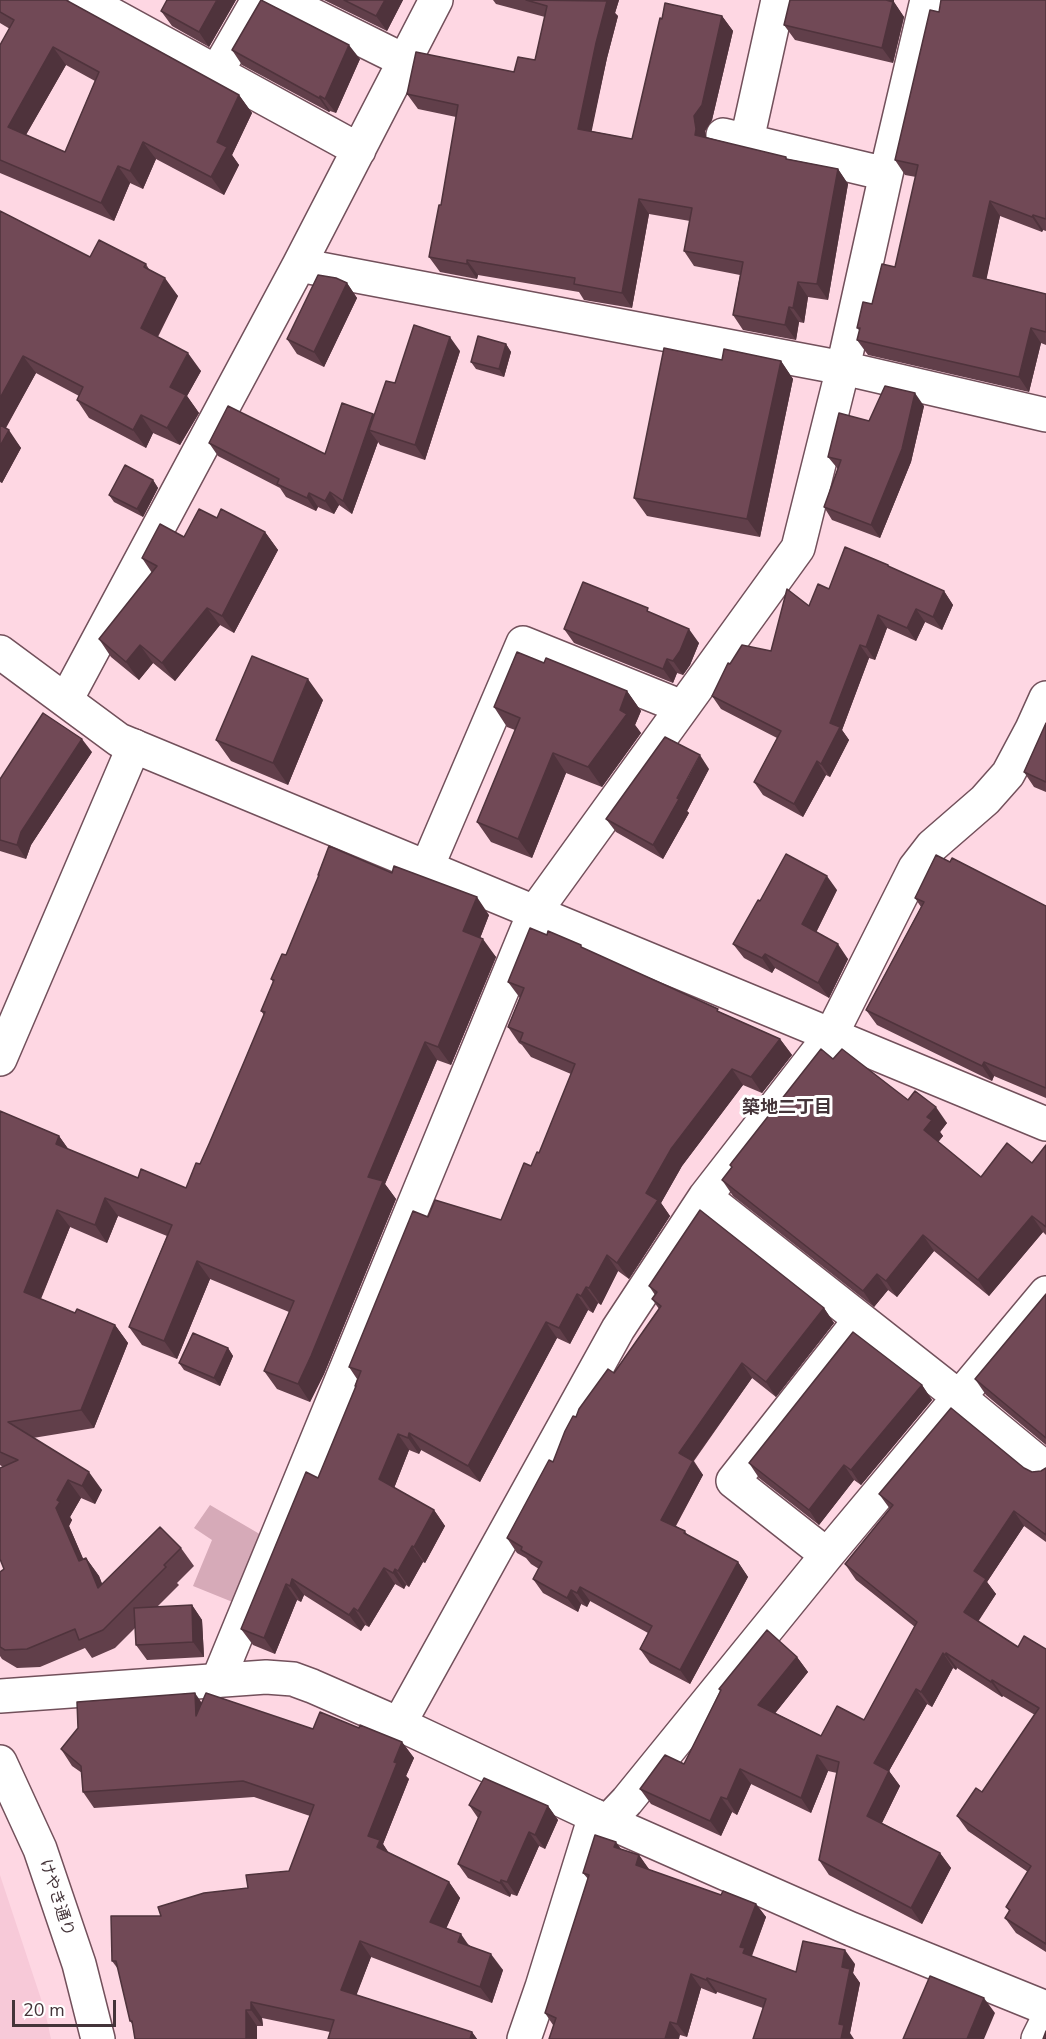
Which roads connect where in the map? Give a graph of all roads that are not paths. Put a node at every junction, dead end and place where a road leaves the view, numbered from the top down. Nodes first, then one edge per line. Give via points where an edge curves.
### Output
1 (85, 0) edge
2 (258, 0) edge
3 (282, 0) edge
4 (436, 0) edge
5 (777, 0) edge
6 (927, 0) edge
7 (405, 61) junction
8 (216, 73) junction
9 (359, 150) junction
10 (886, 174) junction
11 (300, 265) junction
12 (843, 368) junction
13 (1046, 415) edge
14 (0, 651) edge
15 (1046, 698) edge
16 (66, 700) junction
17 (682, 707) junction
18 (134, 746) junction
19 (427, 867) junction
20 (534, 913) junction
21 (831, 1035) junction
22 (0, 1059) edge
23 (1046, 1124) edge
24 (705, 1197) junction
25 (1046, 1293) edge
26 (860, 1320) junction
27 (959, 1397) junction
28 (1046, 1469) edge
29 (827, 1555) junction
30 (218, 1680) junction
31 (0, 1696) edge
32 (399, 1724) junction
33 (0, 1762) edge
34 (602, 1818) junction
35 (1046, 2008) edge
36 (1046, 2023) edge
37 (98, 2039) edge
38 (524, 2039) edge
39 (1038, 2039) edge

1 - 8 street
2 - 8 street
3 - 7 street
4 - 7 street
5 - 10 street via 735,138
6 - 10 street
7 - 9 street
8 - 9 street
9 - 11 street
10 - 12 street
11 - 12 street
11 - 16 street
12 - 13 street
12 - 17 street via 798,548
14 - 16 street
15 - 21 street via 1008,774 985,800 932,846 915,868
16 - 18 street via 119,740
17 - 19 street via 523,643
17 - 20 street
18 - 19 street
18 - 22 street
19 - 20 street
20 - 21 street
20 - 30 street
21 - 23 street
21 - 24 street
24 - 26 street
24 - 32 street via 618,1329
25 - 27 street
26 - 27 street
26 - 29 street via 733,1481
27 - 28 street
27 - 29 street
29 - 34 street via 627,1802
30 - 31 street
30 - 32 street via 292,1679
32 - 34 street
33 - 37 street, けやき通り via 40,1849 79,1964
34 - 35 street via 851,1929
34 - 38 street
36 - 39 street

